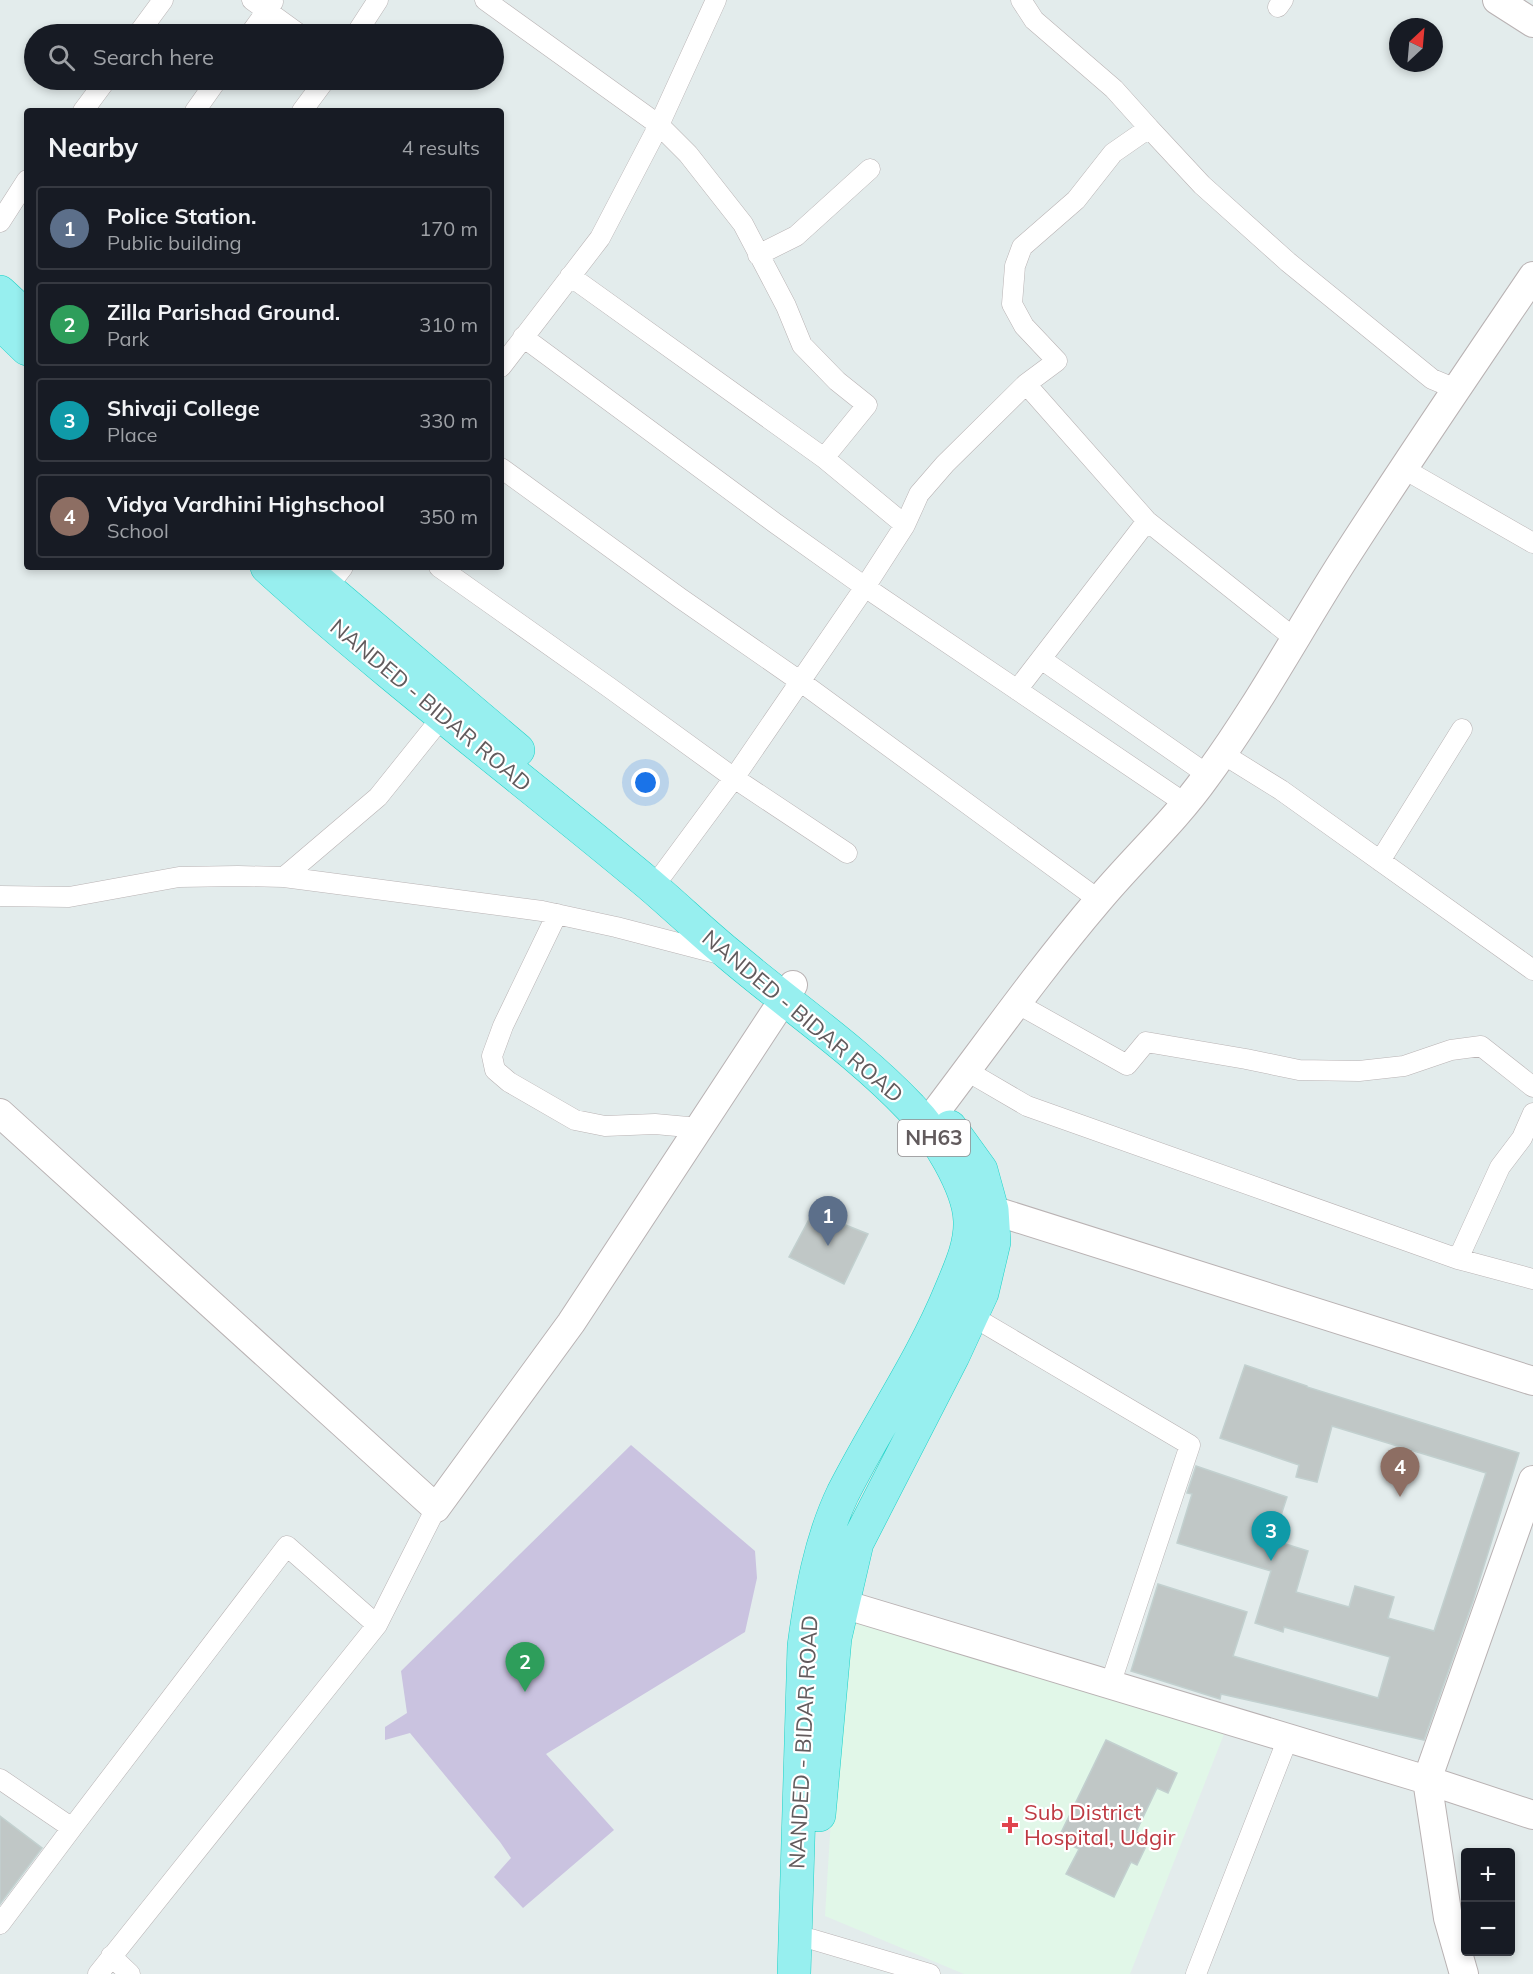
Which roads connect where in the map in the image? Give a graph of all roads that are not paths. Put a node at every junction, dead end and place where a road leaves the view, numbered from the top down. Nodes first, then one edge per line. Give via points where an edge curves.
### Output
1 (163, 0) edge
2 (378, 0) edge
3 (485, 0) edge
4 (716, 0) edge
5 (1021, 0) edge
6 (1497, 0) edge
7 (264, 4) edge
8 (1533, 23) edge
9 (145, 24) edge
10 (255, 24) edge
11 (287, 24) edge
12 (362, 24) edge
13 (99, 90) edge
14 (210, 90) edge
15 (318, 90) edge
16 (85, 108) edge
17 (197, 108) edge
18 (304, 108) edge
19 (659, 125) junction
20 (1149, 128) junction
21 (870, 169) dead end
22 (24, 185) edge
23 (0, 222) edge
24 (758, 255) junction
25 (570, 276) junction
26 (1533, 276) edge
27 (0, 292) edge
28 (24, 314) edge
29 (0, 323) edge
30 (523, 337) junction
31 (24, 346) edge
32 (504, 363) edge
33 (1026, 384) junction
34 (1456, 389) junction
35 (824, 458) junction
36 (1404, 469) junction
37 (504, 470) edge
38 (1147, 521) junction
39 (905, 525) junction
40 (1533, 543) edge
41 (276, 570) edge
42 (306, 570) edge
43 (443, 570) edge
44 (327, 587) edge
45 (865, 587) junction
46 (1294, 638) junction
47 (1041, 659) junction
48 (801, 682) junction
49 (1017, 690) junction
50 (452, 709) junction
51 (1461, 729) dead end
52 (1215, 765) junction
53 (734, 778) junction
54 (1186, 804) junction
55 (847, 853) dead end
56 (1380, 861) junction
57 (663, 874) junction
58 (284, 877) junction
59 (0, 896) edge
60 (1099, 900) junction
61 (557, 914) junction
62 (731, 957) junction
63 (1533, 970) edge
64 (788, 992) junction
65 (1018, 1004) junction
66 (967, 1071) junction
67 (1533, 1087) edge
68 (937, 1110) junction
69 (0, 1113) edge
70 (1533, 1113) edge
71 (699, 1128) junction
72 (992, 1210) junction
73 (1458, 1259) junction
74 (1533, 1279) edge
75 (972, 1316) junction
76 (1533, 1381) edge
77 (1533, 1480) edge
78 (436, 1508) junction
79 (843, 1604) junction
80 (377, 1625) junction
81 (1110, 1685) junction
82 (1288, 1738) junction
83 (0, 1779) edge
84 (1427, 1780) junction
85 (1533, 1815) edge
86 (72, 1828) junction
87 (0, 1924) edge
88 (811, 1939) junction
89 (111, 1956) junction
90 (98, 1974) edge
91 (130, 1974) edge
92 (794, 1974) edge
93 (810, 1974) edge
94 (930, 1974) edge
95 (1196, 1974) edge
96 (1464, 1974) edge

1 - 9 street
2 - 12 street
3 - 19 street
4 - 19 street
5 - 20 street via 1034,20 1113,89
6 - 8 street
7 - 10 street
7 - 11 street
13 - 16 street
14 - 17 street
15 - 18 street
19 - 24 street via 688,154 743,224
19 - 25 street via 600,238
20 - 33 street via 1113,153 1076,200 1022,247 1015,266 1012,304 1023,326 1057,361
20 - 34 street via 1202,185 1288,262 1432,379
21 - 24 street via 796,236
22 - 23 street
24 - 35 street via 802,345 867,405
25 - 30 street
25 - 35 street
26 - 34 street
27 - 28 highway
29 - 31 highway
30 - 32 street
30 - 45 street
33 - 38 street
33 - 39 street via 945,464 920,494
34 - 36 street
35 - 39 street
36 - 40 street
36 - 46 street
37 - 48 street
38 - 46 street
38 - 47 street
39 - 45 street
41 - 44 highway, NANDED - BIDAR ROAD / NH63
42 - 44 highway, NANDED - BIDAR ROAD / NH63
43 - 53 street
44 - 50 highway, NANDED - BIDAR ROAD / NH63
45 - 48 street
45 - 49 street
46 - 52 street
47 - 49 street
47 - 52 street
48 - 53 street
48 - 60 street
49 - 54 street
50 - 57 highway, NANDED - BIDAR ROAD / NH63
50 - 58 street via 378,797
50 - 62 highway, NANDED - BIDAR ROAD / NH63
51 - 56 street
52 - 54 street
52 - 56 street via 1281,790
53 - 55 street
53 - 57 street
54 - 60 street
56 - 63 street
57 - 64 highway, NANDED - BIDAR ROAD / NH63 via 742,944
58 - 59 street via 179,878 69,897
58 - 61 street
60 - 65 street
61 - 62 street
61 - 71 street via 503,1026 492,1056 495,1070 575,1120 605,1126 656,1124
62 - 64 highway, NANDED - BIDAR ROAD / NH63
64 - 68 highway, NANDED - BIDAR ROAD / NH63 via 873,1050
64 - 71 street
64 - 92 highway, NANDED - BIDAR ROAD / NH63 via 914,1110 945,1153 962,1188 970,1221 964,1257 941,1313 843,1495 809,1605 804,1646
65 - 66 street
65 - 67 street via 1127,1065 1146,1042 1319,1071 1404,1066 1451,1050 1481,1046
66 - 68 street
66 - 73 street via 1027,1106
68 - 72 highway, NANDED - BIDAR ROAD / NH63 via 981,1170
69 - 78 street
70 - 73 street via 1522,1138 1500,1167
71 - 78 street via 571,1323
72 - 75 highway, NANDED - BIDAR ROAD / NH63 via 994,1242 982,1293
72 - 76 street
73 - 74 street
75 - 79 highway, NANDED - BIDAR ROAD / NH63 via 857,1543
75 - 81 street via 1190,1446
77 - 84 street
78 - 80 street
79 - 81 street
79 - 88 highway, NANDED - BIDAR ROAD / NH63 via 835,1638
80 - 86 street via 287,1546
80 - 89 street
81 - 82 street
82 - 84 street
82 - 95 street
83 - 86 street
84 - 85 street
84 - 96 street via 1448,1918
86 - 87 street
88 - 93 highway, NANDED - BIDAR ROAD / NH63
88 - 94 street
89 - 90 street
89 - 91 street

